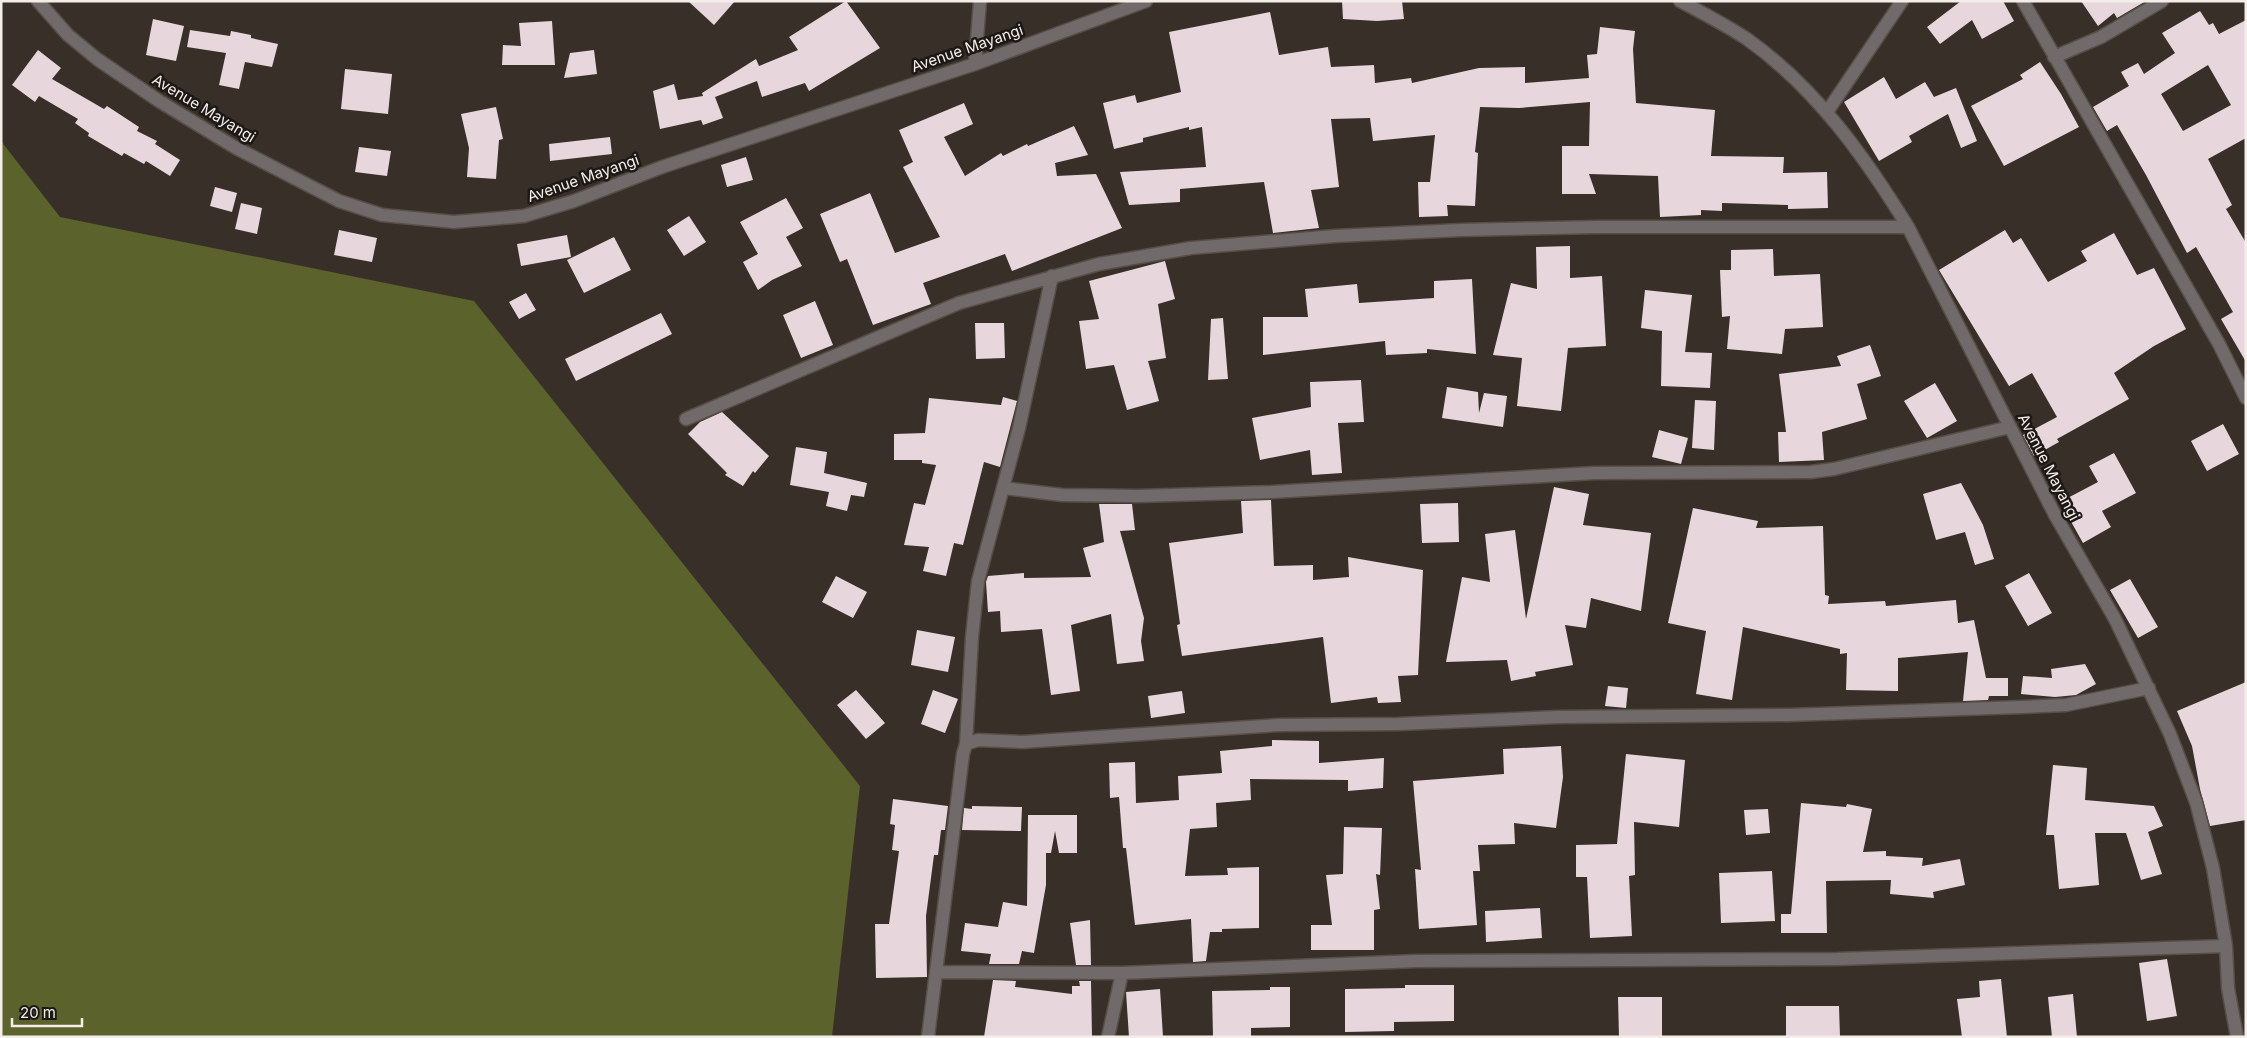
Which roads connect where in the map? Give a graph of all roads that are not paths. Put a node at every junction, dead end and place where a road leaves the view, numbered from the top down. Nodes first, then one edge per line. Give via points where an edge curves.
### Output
1 (38, 1) edge
2 (980, 1) edge
3 (1146, 1) edge
4 (1680, 1) edge
5 (1902, 1) edge
6 (2023, 1) edge
7 (2162, 1) edge
8 (2054, 57) junction
9 (975, 64) junction
10 (1827, 112) junction
11 (1908, 227) junction
12 (1052, 276) junction
13 (2246, 398) edge
14 (686, 419) dead end
15 (2010, 427) junction
16 (1004, 488) junction
17 (2149, 688) junction
18 (966, 744) junction
19 (2226, 946) junction
20 (936, 972) junction
21 (1122, 973) junction
22 (928, 1037) edge
23 (1108, 1037) edge
24 (2237, 1037) edge

1 - 9 street, Avenue Mayangi via 68,34 97,59 236,148 339,202 382,215 454,222 524,216
2 - 9 street
3 - 9 street, Avenue Mayangi
4 - 10 street, Avenue Mayangi via 1747,40
5 - 10 street
6 - 8 street
7 - 8 street via 2101,37
8 - 13 street via 2219,344
10 - 11 street, Avenue Mayangi via 1885,189
11 - 12 street via 1598,227 1335,236 1191,248
11 - 15 street, Avenue Mayangi
12 - 14 street via 959,303
12 - 16 street
15 - 16 street via 1811,472 1594,473 1272,492 1138,496 1062,495
15 - 17 street, Avenue Mayangi
16 - 18 street via 978,581
17 - 18 street via 2066,705 2031,707 1789,716 1558,717 1279,725 1022,742 978,740
17 - 19 street, Avenue Mayangi via 2196,802 2214,868
18 - 20 street
19 - 21 street via 1837,959 1416,961
19 - 24 street, Avenue Mayangi via 2228,988
20 - 21 street
20 - 22 street
21 - 23 street

